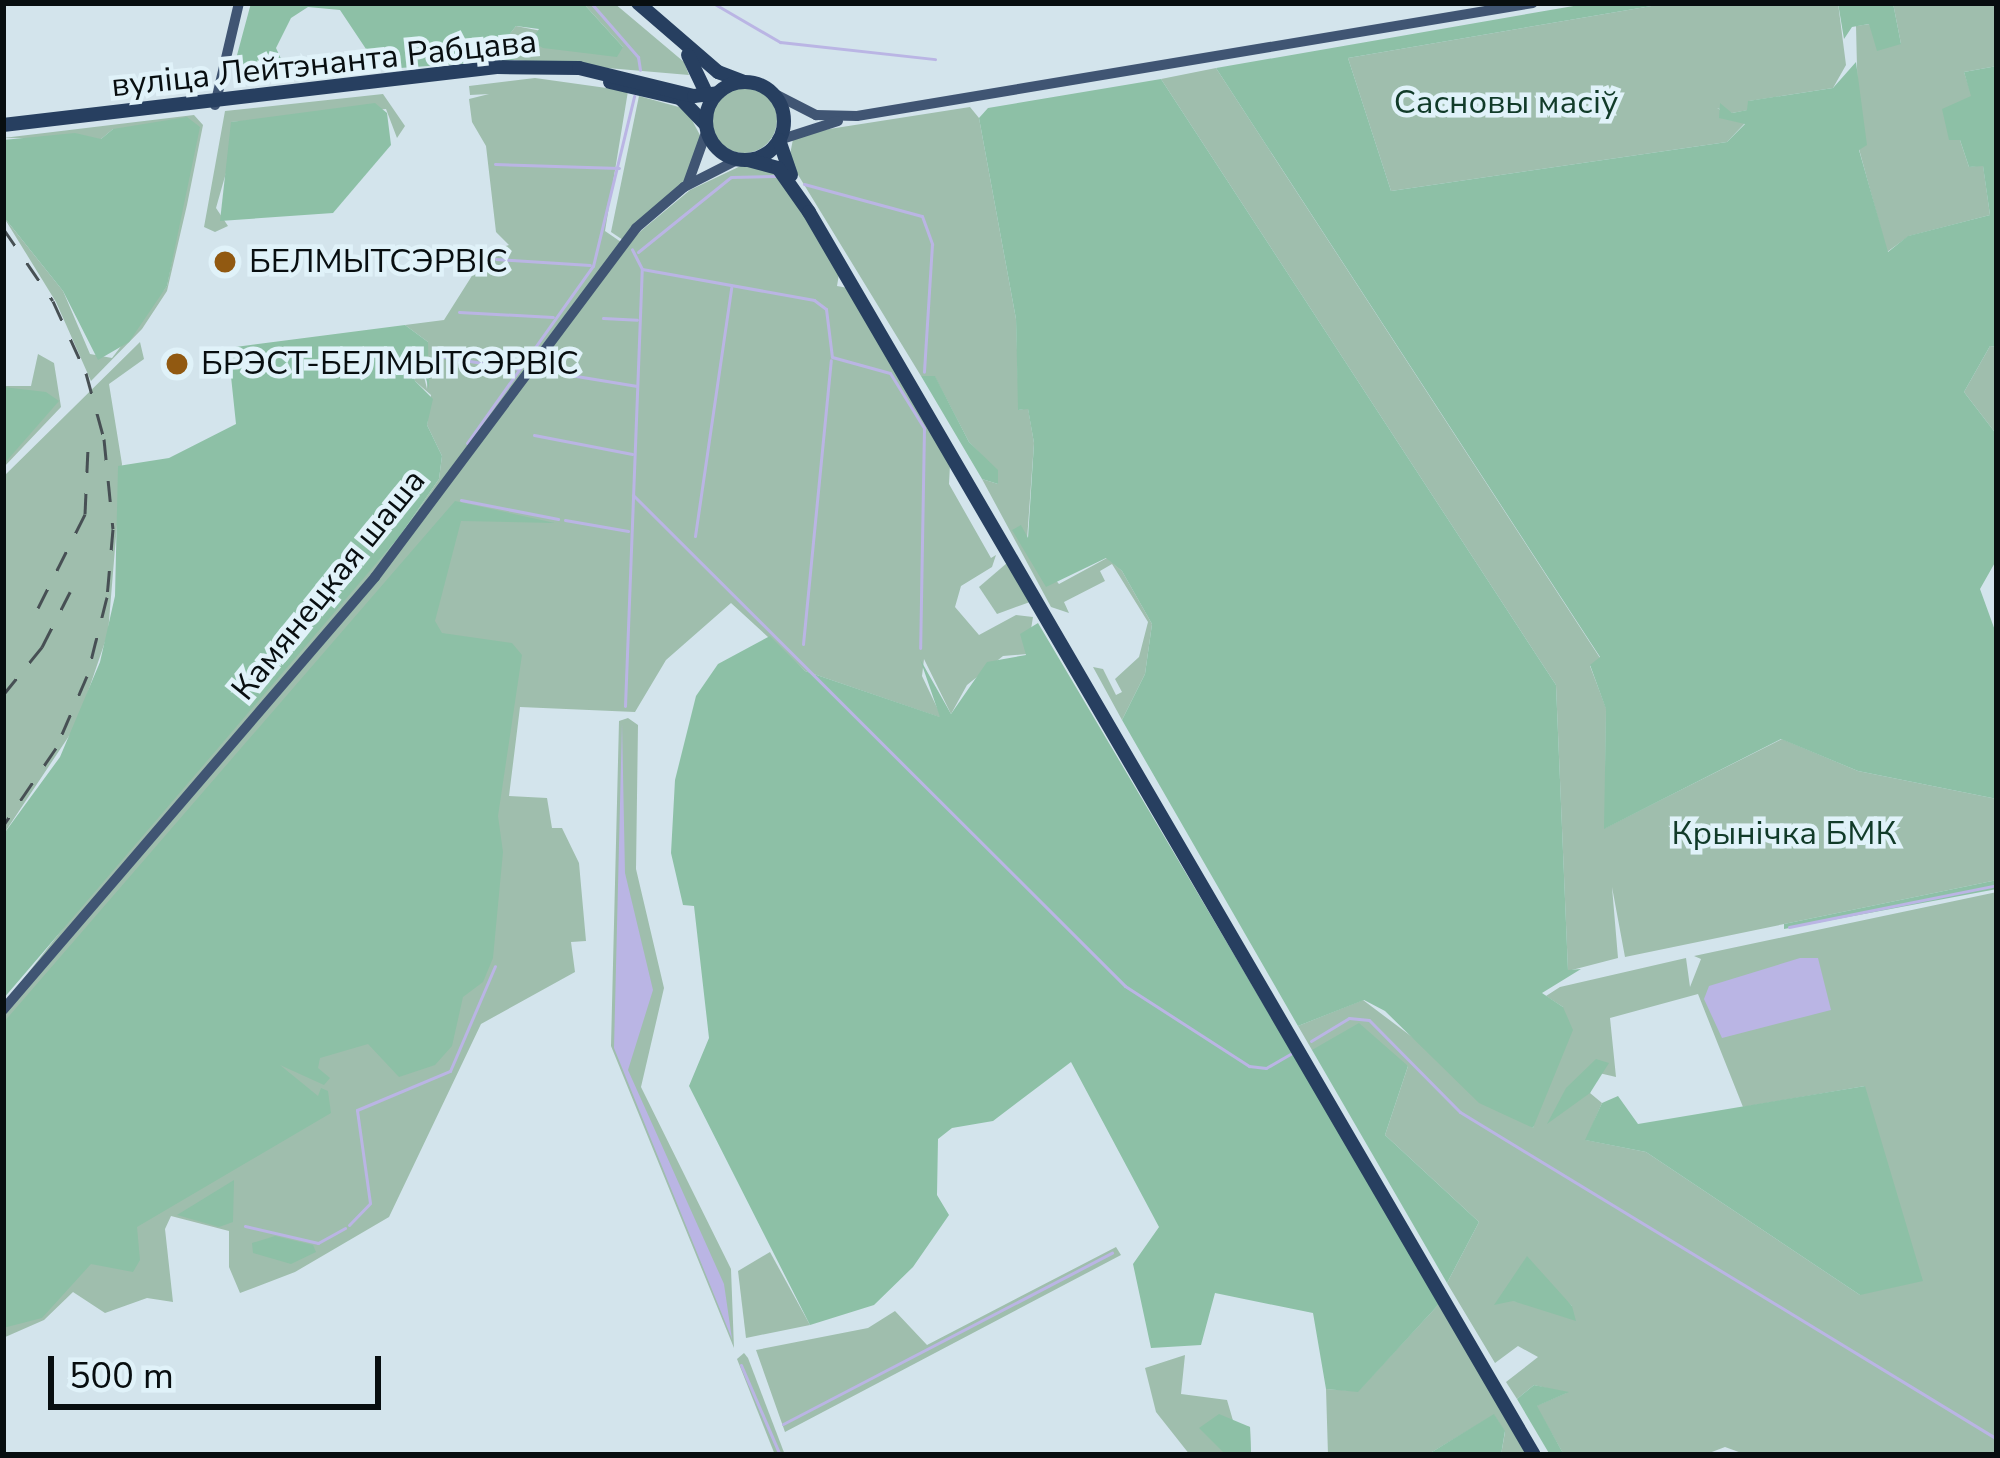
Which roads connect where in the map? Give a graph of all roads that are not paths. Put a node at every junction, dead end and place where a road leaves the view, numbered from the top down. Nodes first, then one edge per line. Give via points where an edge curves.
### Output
1 (239, 3) edge
2 (626, 3) edge
3 (1533, 3) edge
4 (643, 6) edge
5 (698, 68) junction
6 (661, 83) junction
7 (753, 83) junction
8 (771, 92) junction
9 (712, 97) junction
10 (215, 103) junction
11 (854, 117) junction
12 (3, 128) edge
13 (707, 128) junction
14 (779, 140) junction
15 (743, 160) junction
16 (684, 187) junction
17 (1077, 668) junction
18 (3, 1010) edge
19 (1537, 1455) edge

1 - 10 main road
2 - 5 highway
3 - 11 main road
4 - 7 highway via 723,76
5 - 6 highway via 686,87
5 - 9 highway
6 - 9 highway, вуліца Лейтэнанта Рабцава
6 - 10 highway, вуліца Лейтэнанта Рабцава via 579,68 497,67
7 - 8 highway
7 - 9 highway
8 - 11 main road via 817,115
8 - 14 highway via 784,118
9 - 13 highway
10 - 12 highway, вуліца Лейтэнанта Рабцава
10 - 13 highway, вуліца Лейтэнанта Рабцава via 535,74 674,96
11 - 14 main road
13 - 15 highway via 721,152
13 - 16 main road via 701,164
14 - 15 highway
14 - 17 highway via 789,172
15 - 16 main road
15 - 17 highway via 778,168 809,212
16 - 18 main road, Камянецкая шаша via 626,240 362,593
17 - 19 highway

